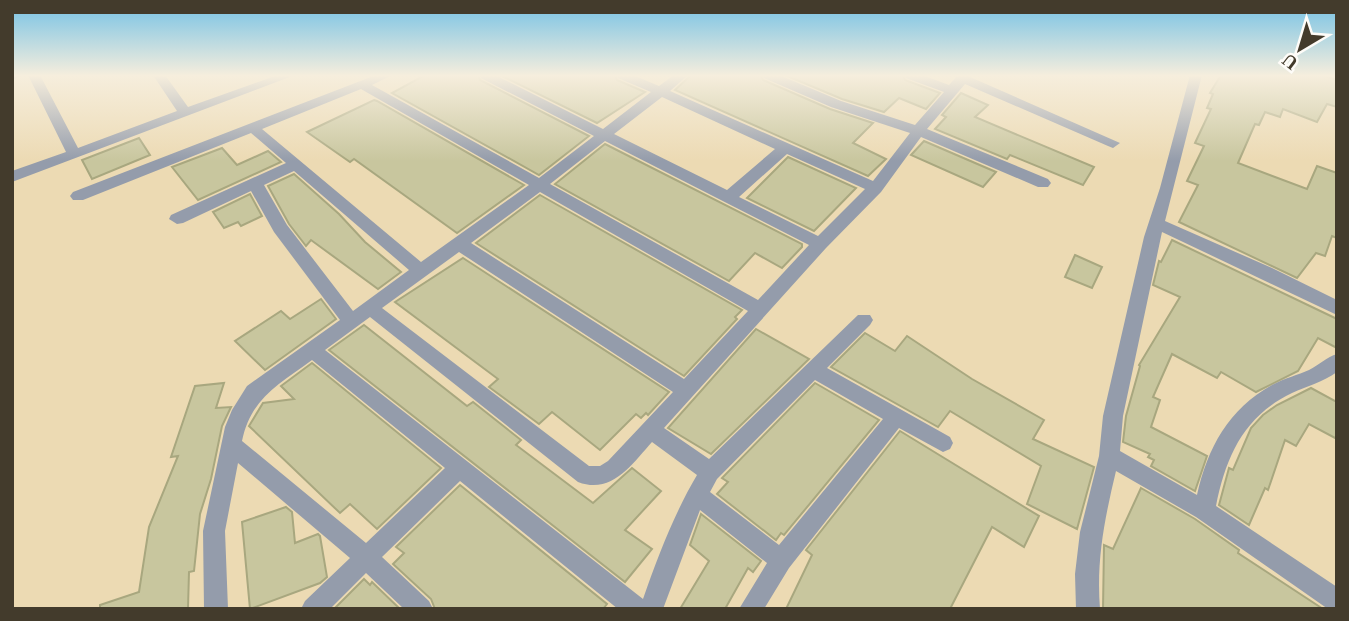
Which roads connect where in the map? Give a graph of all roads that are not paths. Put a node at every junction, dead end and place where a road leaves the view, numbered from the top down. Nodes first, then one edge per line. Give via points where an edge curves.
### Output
1 (48, 104) edge
2 (179, 104) edge
3 (208, 104) edge
4 (311, 104) edge
5 (395, 104) edge
6 (543, 104) edge
7 (643, 104) edge
8 (689, 104) edge
9 (836, 104) edge
10 (942, 104) edge
11 (1026, 104) edge
12 (1189, 104) edge
13 (185, 113) junction
14 (253, 128) junction
15 (918, 131) junction
16 (604, 135) junction
17 (1113, 143) dead end
18 (786, 147) junction
19 (74, 155) junction
20 (297, 164) junction
21 (12, 177) edge
22 (1043, 183) dead end
23 (253, 185) junction
24 (538, 186) junction
25 (876, 188) junction
26 (78, 196) dead end
27 (729, 197) junction
28 (177, 219) dead end
29 (1156, 223) junction
30 (458, 243) junction
31 (820, 244) junction
32 (420, 270) junction
33 (370, 308) junction
34 (1337, 308) edge
35 (760, 309) junction
36 (864, 320) dead end
37 (352, 323) junction
38 (312, 350) junction
39 (1337, 361) edge
40 (812, 369) junction
41 (686, 390) junction
42 (896, 416) junction
43 (650, 429) junction
44 (943, 443) dead end
45 (232, 445) junction
46 (1109, 456) junction
47 (460, 467) junction
48 (710, 472) junction
49 (696, 494) junction
50 (1204, 510) junction
51 (365, 556) junction
52 (781, 560) junction
53 (1337, 601) edge
54 (216, 609) edge
55 (313, 609) edge
56 (421, 609) edge
57 (637, 609) edge
58 (650, 609) edge
59 (751, 609) edge
60 (1088, 609) edge

1 - 19 street
2 - 13 street
3 - 13 street
4 - 14 street
5 - 24 street
6 - 16 street
7 - 16 street
8 - 18 street
9 - 15 street
10 - 15 street
11 - 17 street
12 - 29 street
13 - 19 street
14 - 20 street
14 - 26 street
15 - 22 street
15 - 25 street
16 - 24 street
16 - 27 street
18 - 25 street
18 - 27 street
19 - 21 street
20 - 23 street
20 - 32 street
23 - 28 street
23 - 37 street via 261,190 280,228
24 - 30 street
24 - 35 street
25 - 31 street
27 - 31 street
29 - 34 street
29 - 46 street via 1113,416
30 - 32 street
30 - 41 street
31 - 35 street
32 - 33 street
33 - 37 street
33 - 43 street via 585,475 602,476 615,468
35 - 41 street
36 - 40 street
37 - 38 street
38 - 45 street via 254,392 242,410
38 - 47 street
39 - 50 street via 1315,378 1268,396 1240,421 1222,445
40 - 42 street
40 - 48 street
41 - 43 street
42 - 44 street
42 - 52 street
43 - 48 street
45 - 51 street
45 - 54 street via 214,531
46 - 50 street
46 - 60 street via 1089,546
47 - 51 street
47 - 57 street
48 - 49 street
49 - 52 street
49 - 58 street
50 - 53 street
51 - 55 street
51 - 56 street
52 - 59 street

